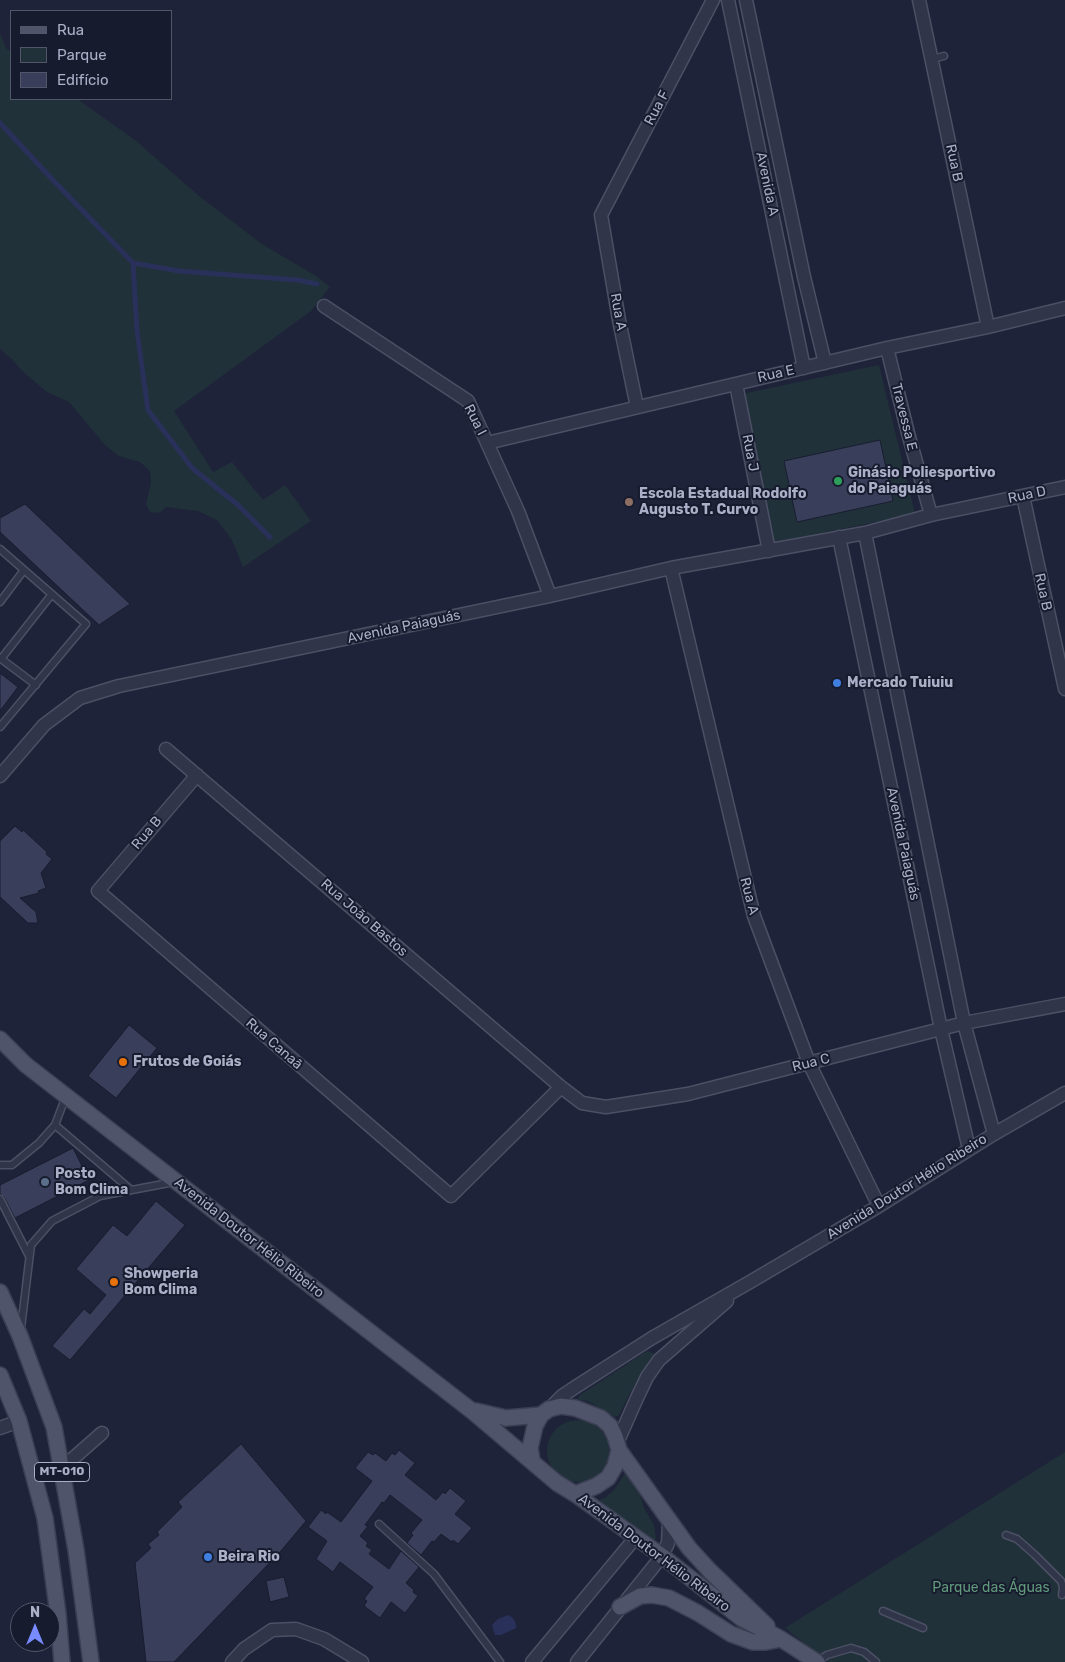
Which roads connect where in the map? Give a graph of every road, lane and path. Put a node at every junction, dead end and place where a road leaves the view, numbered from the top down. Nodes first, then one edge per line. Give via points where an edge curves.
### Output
1 (713, 0) edge
2 (728, 0) edge
3 (746, 0) edge
4 (919, 0) edge
5 (601, 215) joint
6 (324, 306) dead end
7 (1065, 308) edge
8 (988, 327) junction
9 (887, 348) junction
10 (825, 363) junction
11 (804, 368) junction
12 (736, 384) junction
13 (637, 408) junction
14 (487, 443) junction
15 (1065, 487) edge
16 (1023, 496) junction
17 (931, 515) junction
18 (865, 533) junction
19 (840, 537) junction
20 (0, 550) edge
21 (769, 551) junction
22 (671, 568) junction
23 (24, 570) junction
24 (52, 594) junction
25 (550, 596) junction
26 (0, 602) edge
27 (1, 658) edge
28 (36, 685) junction
29 (1065, 689) edge
30 (0, 727) edge
31 (166, 749) dead end
32 (197, 775) junction
33 (0, 776) edge
34 (98, 891) joint
35 (1065, 1004) edge
36 (964, 1023) junction
37 (941, 1029) junction
38 (0, 1039) edge
39 (0, 1057) edge
40 (809, 1063) junction
41 (26, 1065) junction
42 (561, 1087) junction
43 (1065, 1093) edge
44 (67, 1095) junction
45 (55, 1125) junction
46 (994, 1134) junction
47 (969, 1150) junction
48 (0, 1164) edge
49 (177, 1182) junction
50 (130, 1189) junction
51 (0, 1199) edge
52 (878, 1206) junction
53 (30, 1257) junction
54 (750, 1282) junction
55 (0, 1292) edge
56 (20, 1336) junction
57 (0, 1375) edge
58 (472, 1410) junction
59 (545, 1412) junction
60 (19, 1421) junction
61 (0, 1428) edge
62 (102, 1433) dead end
63 (618, 1446) junction
64 (532, 1460) junction
65 (61, 1469) junction
66 (575, 1494) junction
67 (669, 1522) junction
68 (379, 1524) dead end
69 (1006, 1535) dead end
70 (636, 1537) junction
71 (662, 1556) junction
72 (1062, 1595) dead end
73 (620, 1607) junction
74 (883, 1611) dead end
75 (923, 1628) dead end
76 (781, 1639) junction
77 (62, 1662) edge
78 (91, 1662) edge
79 (232, 1662) edge
80 (362, 1662) edge
81 (500, 1662) edge
82 (532, 1662) edge
83 (577, 1662) edge
84 (817, 1662) edge
85 (876, 1662) edge

1 - 5 street, Rua F
2 - 11 street, Avenida A
3 - 10 street, Avenida A via 809,276
4 - 8 street, Rua B via 938,58
5 - 13 street, Rua A
6 - 14 street, Rua I via 468,401
7 - 8 street, Rua E
8 - 9 street, Rua E
9 - 10 street, Rua E
9 - 17 street, Travessa E
10 - 11 street, Rua E
11 - 12 street, Rua E
12 - 13 street, Rua E
12 - 21 street, Rua J
13 - 14 street, Rua E
14 - 25 street, Rua I via 518,511
15 - 16 street, Rua D
16 - 17 street, Rua D
16 - 29 street, Rua B
17 - 18 street, Avenida Paiaguás
18 - 19 street, Avenida Paiaguás
18 - 36 street, Avenida Paiaguás
19 - 21 street, Avenida Paiaguás
19 - 37 street, Avenida Paiaguás
20 - 23 lane
21 - 22 street, Avenida Paiaguás
22 - 25 street, Avenida Paiaguás
22 - 40 street, Rua A via 754,916
23 - 24 lane
23 - 26 lane
24 - 27 lane
24 - 28 lane via 86,624
25 - 33 street, Avenida Paiaguás via 119,686 80,698 44,725
27 - 28 lane
28 - 30 lane
31 - 32 street, Rua João Bastos
32 - 34 street, Rua B
32 - 42 street, Rua João Bastos
34 - 42 street, Rua Canaã via 451,1196
35 - 36 street, Rua C
36 - 37 street, Rua C
36 - 46 street, Avenida Paiaguás
37 - 40 street, Rua C
37 - 47 street, Avenida Paiaguás
38 - 41 main road
39 - 41 main road
40 - 42 street, Rua C via 688,1094 606,1107 582,1103
40 - 52 street, Rua A
41 - 44 main road, Avenida Doutor Hélio Ribeiro
43 - 46 street, Avenida Doutor Hélio Ribeiro
44 - 45 lane
44 - 49 main road, Avenida Doutor Hélio Ribeiro
45 - 48 lane via 39,1143 12,1164
45 - 50 lane
46 - 47 street, Avenida Doutor Hélio Ribeiro
47 - 52 street, Avenida Doutor Hélio Ribeiro
49 - 50 lane
49 - 58 main road, Avenida Doutor Hélio Ribeiro
50 - 53 lane via 100,1196 52,1221 32,1245
51 - 53 lane
52 - 54 street, Avenida Doutor Hélio Ribeiro
53 - 56 lane
54 - 59 street, Avenida Doutor Hélio Ribeiro via 644,1343 569,1391
54 - 63 street, Avenida Doutor Hélio Ribeiro via 659,1360 647,1377
55 - 56 main road, MT-010
56 - 65 main road, MT-010 via 54,1427
57 - 60 main road, MT-010
58 - 59 main road, Avenida Doutor Hélio Ribeiro via 506,1418
58 - 64 main road, Avenida Doutor Hélio Ribeiro
59 - 63 main road, Avenida Doutor Hélio Ribeiro via 561,1406 601,1418 610,1426
59 - 64 main road, Avenida Doutor Hélio Ribeiro via 532,1437
60 - 61 street
60 - 77 main road, MT-010 via 45,1518
62 - 65 street
63 - 66 main road via 615,1466 608,1478
63 - 67 main road, Avenida Doutor Hélio Ribeiro
64 - 66 main road, Avenida Doutor Hélio Ribeiro via 557,1483
65 - 78 main road, MT-010
66 - 70 main road, Avenida Doutor Hélio Ribeiro
67 - 71 street via 668,1543
67 - 76 main road, Avenida Doutor Hélio Ribeiro via 710,1571
68 - 81 lane via 434,1574
69 - 72 lane via 1035,1554 1061,1580
70 - 71 main road, Avenida Doutor Hélio Ribeiro
70 - 82 street
71 - 73 street
71 - 76 main road, Avenida Doutor Hélio Ribeiro via 741,1618
73 - 76 main road via 640,1596 669,1598 731,1634 753,1642
73 - 83 street
74 - 75 lane
76 - 84 main road, Avenida Doutor Hélio Ribeiro
79 - 80 street via 244,1649 272,1630 296,1629 324,1639
84 - 85 lane via 827,1655 851,1648 864,1652

